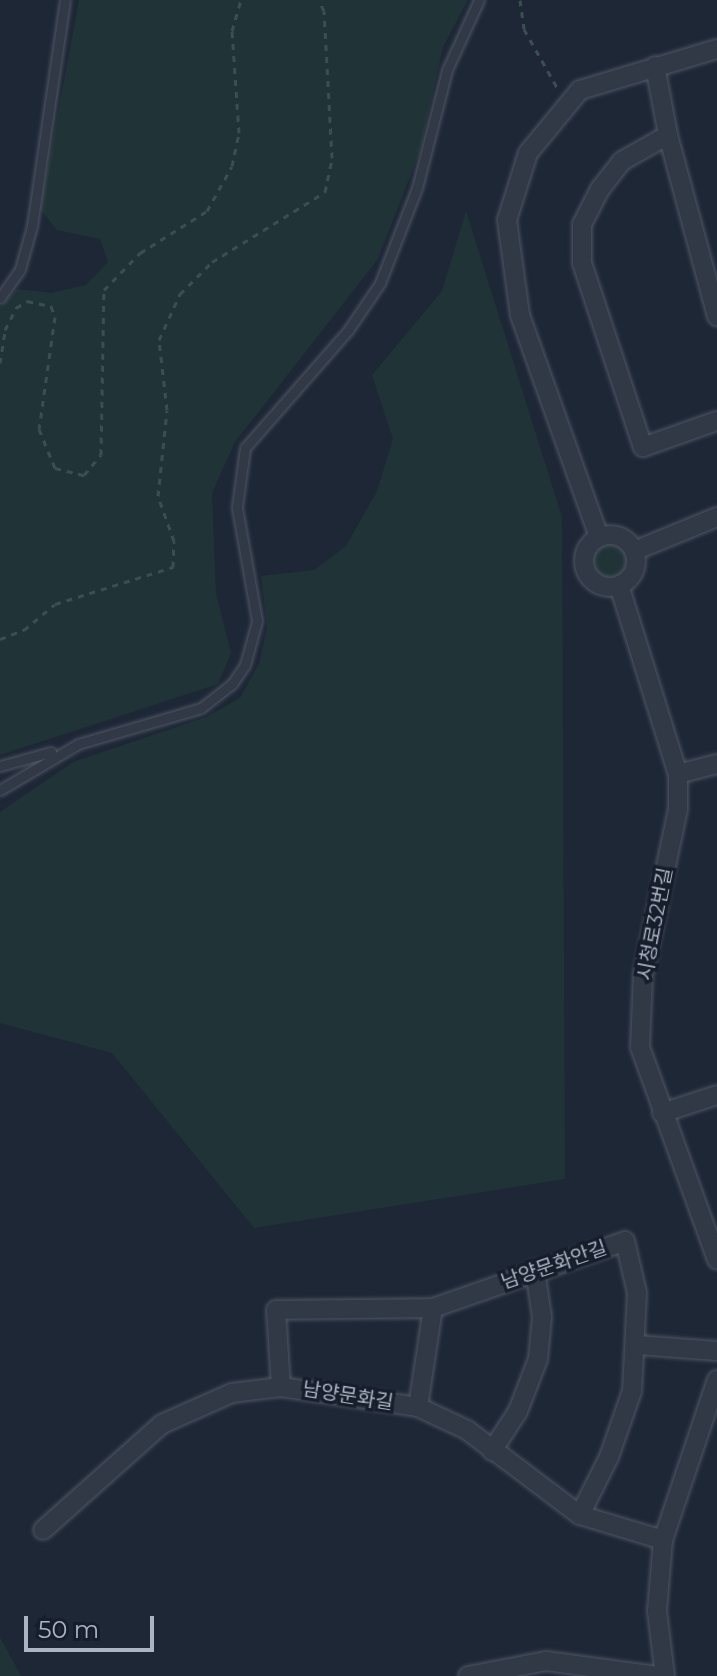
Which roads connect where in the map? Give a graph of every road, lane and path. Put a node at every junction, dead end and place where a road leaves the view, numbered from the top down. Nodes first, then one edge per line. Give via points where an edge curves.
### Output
1 (65, 0) edge
2 (241, 0) edge
3 (319, 0) edge
4 (479, 0) edge
5 (520, 0) edge
6 (717, 49) edge
7 (655, 66) junction
8 (558, 89) dead end
9 (668, 135) junction
10 (0, 298) edge
11 (717, 316) edge
12 (0, 363) edge
13 (717, 421) edge
14 (717, 517) edge
15 (599, 537) junction
16 (634, 551) junction
17 (619, 585) junction
18 (0, 639) edge
19 (78, 744) junction
20 (717, 764) edge
21 (0, 766) edge
22 (678, 774) junction
23 (0, 790) edge
24 (717, 1095) edge
25 (662, 1113) junction
26 (717, 1260) edge
27 (535, 1270) junction
28 (433, 1308) junction
29 (638, 1345) junction
30 (717, 1351) edge
31 (717, 1380) edge
32 (281, 1387) junction
33 (418, 1407) junction
34 (492, 1451) junction
35 (580, 1515) junction
36 (43, 1530) dead end
37 (663, 1540) junction
38 (468, 1676) edge
39 (657, 1676) edge
40 (665, 1676) edge

1 - 10 lane via 32,226 20,269
2 - 12 path via 232,31 239,133 232,166 207,211 140,253 104,290 101,455 84,475 55,468 39,429 55,317 51,306 27,301 16,308 5,330
3 - 18 path via 324,11 332,158 325,192 212,262 180,294 159,340 167,410 158,496 174,541 173,567 55,604 24,630
4 - 19 lane via 447,70 417,188 380,283 349,329 245,448 237,507 257,621 245,665 232,684 201,708
5 - 8 path via 524,29
6 - 7 street
7 - 9 street
7 - 15 street via 580,90 528,153 507,220 520,315
9 - 11 street
9 - 13 street via 622,161 600,189 582,224 582,263 643,447
14 - 16 street
15 - 16 street via 623,539
15 - 17 street via 587,549 585,567 594,581
16 - 17 street via 635,567
17 - 22 street, 시청로32번길
19 - 21 lane
19 - 23 lane
20 - 22 street
22 - 25 street, 시청로32번길 via 678,809 643,975 640,1047
24 - 25 street
25 - 26 street, 시청로32번길
27 - 28 street, 남양문화안길
27 - 29 street, 남양문화안길 via 625,1241 637,1293
27 - 34 street via 542,1317 538,1359 518,1411
28 - 32 street, 남양문화안길 via 276,1310
28 - 33 street
29 - 30 street
29 - 35 street, 남양문화안길 via 632,1391 609,1457
31 - 37 street
32 - 33 street, 남양문화길
32 - 36 street, 남양문화길 via 232,1393 162,1424
33 - 34 street, 남양문화길 via 467,1430
34 - 35 street, 남양문화길
35 - 37 street, 남양문화길
37 - 40 street via 657,1611
38 - 39 street via 546,1661

